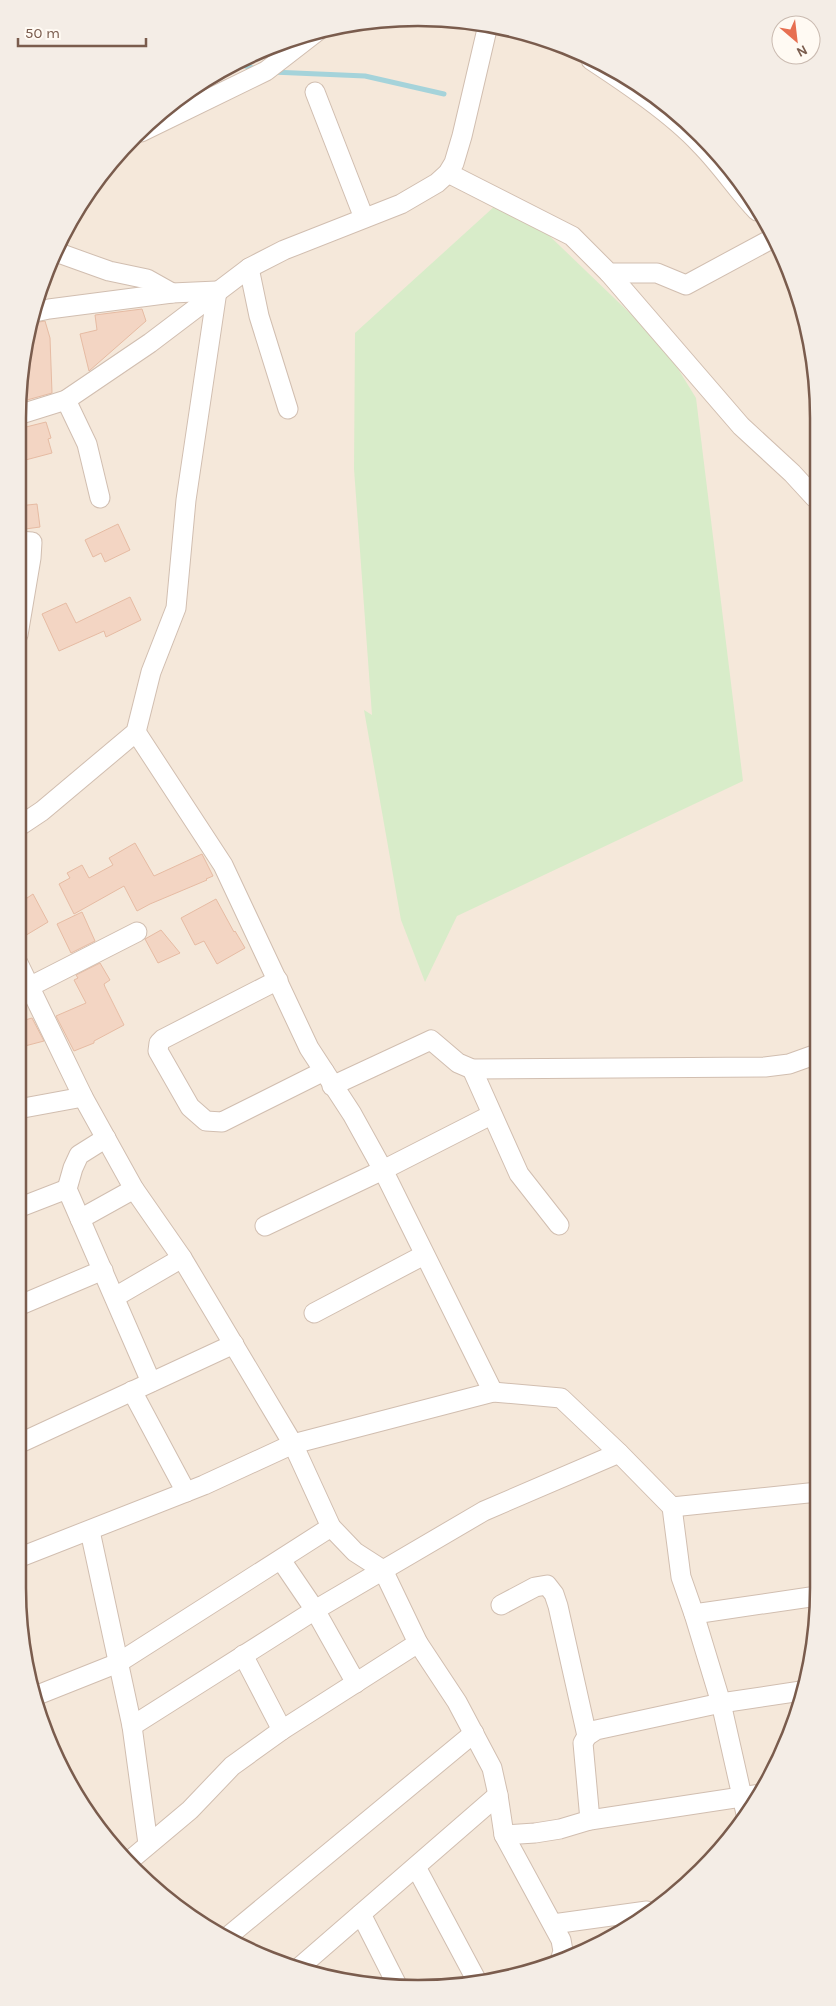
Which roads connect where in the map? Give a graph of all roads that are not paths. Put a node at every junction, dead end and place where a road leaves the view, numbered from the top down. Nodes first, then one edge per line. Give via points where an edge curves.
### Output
1 (486, 33) edge
2 (300, 45) edge
3 (315, 92) dead end
4 (161, 122) edge
5 (448, 173) junction
6 (364, 218) junction
7 (767, 241) edge
8 (63, 254) edge
9 (250, 268) junction
10 (608, 273) junction
11 (217, 291) junction
12 (172, 293) junction
13 (42, 310) edge
14 (66, 400) junction
15 (288, 409) dead end
16 (26, 412) edge
17 (810, 493) edge
18 (100, 498) dead end
19 (26, 542) edge
20 (26, 590) edge
21 (136, 732) junction
22 (26, 822) edge
23 (137, 932) dead end
24 (26, 980) edge
25 (278, 980) junction
26 (29, 987) junction
27 (810, 1056) edge
28 (472, 1070) junction
29 (328, 1079) junction
30 (83, 1097) junction
31 (26, 1108) edge
32 (491, 1115) junction
33 (106, 1138) junction
34 (383, 1170) junction
35 (67, 1189) junction
36 (134, 1189) junction
37 (26, 1205) edge
38 (80, 1219) junction
39 (559, 1225) dead end
40 (265, 1226) dead end
41 (424, 1255) junction
42 (182, 1258) junction
43 (103, 1270) junction
44 (115, 1297) junction
45 (26, 1303) edge
46 (314, 1313) dead end
47 (234, 1344) junction
48 (151, 1382) junction
49 (132, 1391) junction
50 (493, 1392) junction
51 (26, 1440) edge
52 (293, 1444) junction
53 (619, 1453) junction
54 (186, 1492) junction
55 (810, 1493) edge
56 (672, 1507) junction
57 (331, 1527) junction
58 (90, 1531) junction
59 (26, 1555) edge
60 (281, 1560) junction
61 (383, 1570) junction
62 (810, 1597) edge
63 (501, 1605) dead end
64 (315, 1610) junction
65 (694, 1614) junction
66 (418, 1643) junction
67 (243, 1655) junction
68 (118, 1663) junction
69 (356, 1683) junction
70 (795, 1693) edge
71 (41, 1694) edge
72 (721, 1703) junction
73 (132, 1726) junction
74 (282, 1730) junction
75 (474, 1733) junction
76 (587, 1736) junction
77 (498, 1794) junction
78 (750, 1795) edge
79 (742, 1796) junction
80 (744, 1806) edge
81 (590, 1820) junction
82 (504, 1835) junction
83 (148, 1844) junction
84 (133, 1857) edge
85 (416, 1867) junction
86 (638, 1912) edge
87 (361, 1914) junction
88 (552, 1924) junction
89 (233, 1933) edge
90 (563, 1952) edge
91 (308, 1963) edge
92 (474, 1975) edge
93 (394, 1979) edge

1 - 5 street via 462,136
2 - 4 street via 266,71
3 - 6 street
5 - 6 street via 420,194
5 - 10 street via 572,236
6 - 9 street via 284,250
7 - 10 street via 686,285 657,273
8 - 12 street via 147,280
9 - 11 street
9 - 15 street via 259,316
10 - 17 street via 741,426
11 - 12 street
11 - 14 street via 150,343
11 - 21 street via 186,500 176,608 151,672
12 - 13 street
14 - 16 street
14 - 18 street via 87,444
19 - 20 street via 32,542 32,558
21 - 22 street
21 - 25 street via 223,865
23 - 26 street
24 - 26 street
25 - 29 street via 309,1048
25 - 29 street via 163,1039 158,1051 190,1106 206,1121 222,1122
26 - 30 street
27 - 28 street via 789,1064 765,1067
28 - 29 street via 458,1063 431,1040
28 - 32 street
29 - 34 street
30 - 31 street
30 - 33 street
32 - 34 street
32 - 39 street via 519,1174
33 - 35 street via 79,1155
33 - 36 street
34 - 40 street
34 - 41 street
35 - 37 street
35 - 38 street
36 - 38 street
36 - 42 street
38 - 43 street
41 - 46 street
41 - 50 street
42 - 44 street
42 - 47 street
43 - 44 street
43 - 45 street
44 - 48 street
47 - 48 street
47 - 52 street
48 - 49 street
49 - 51 street
49 - 54 street
50 - 52 street
50 - 53 street via 561,1398
52 - 54 street
52 - 57 street
53 - 56 street
53 - 61 street via 484,1511
54 - 58 street
55 - 56 street
56 - 65 street via 681,1577
57 - 60 street
57 - 61 street via 355,1552
58 - 59 street
58 - 68 street
60 - 64 street
60 - 68 street
61 - 64 street
61 - 66 street
62 - 65 street
63 - 76 street via 534,1587 547,1585 554,1594
64 - 67 street
64 - 69 street
65 - 72 street
66 - 69 street
66 - 75 street via 458,1702
67 - 73 street
67 - 74 street
68 - 71 street
68 - 73 street
69 - 74 street
70 - 72 street
72 - 76 street via 596,1730
72 - 79 street
73 - 83 street
74 - 83 street via 232,1766 190,1810
75 - 77 street via 492,1768
75 - 89 street
76 - 81 street via 583,1743
77 - 82 street
77 - 85 street
78 - 79 street
79 - 80 street
79 - 81 street
81 - 82 street via 535,1834
82 - 88 street
83 - 84 street
85 - 87 street
85 - 92 street
86 - 88 street
87 - 91 street
87 - 93 street
88 - 90 street via 561,1940

